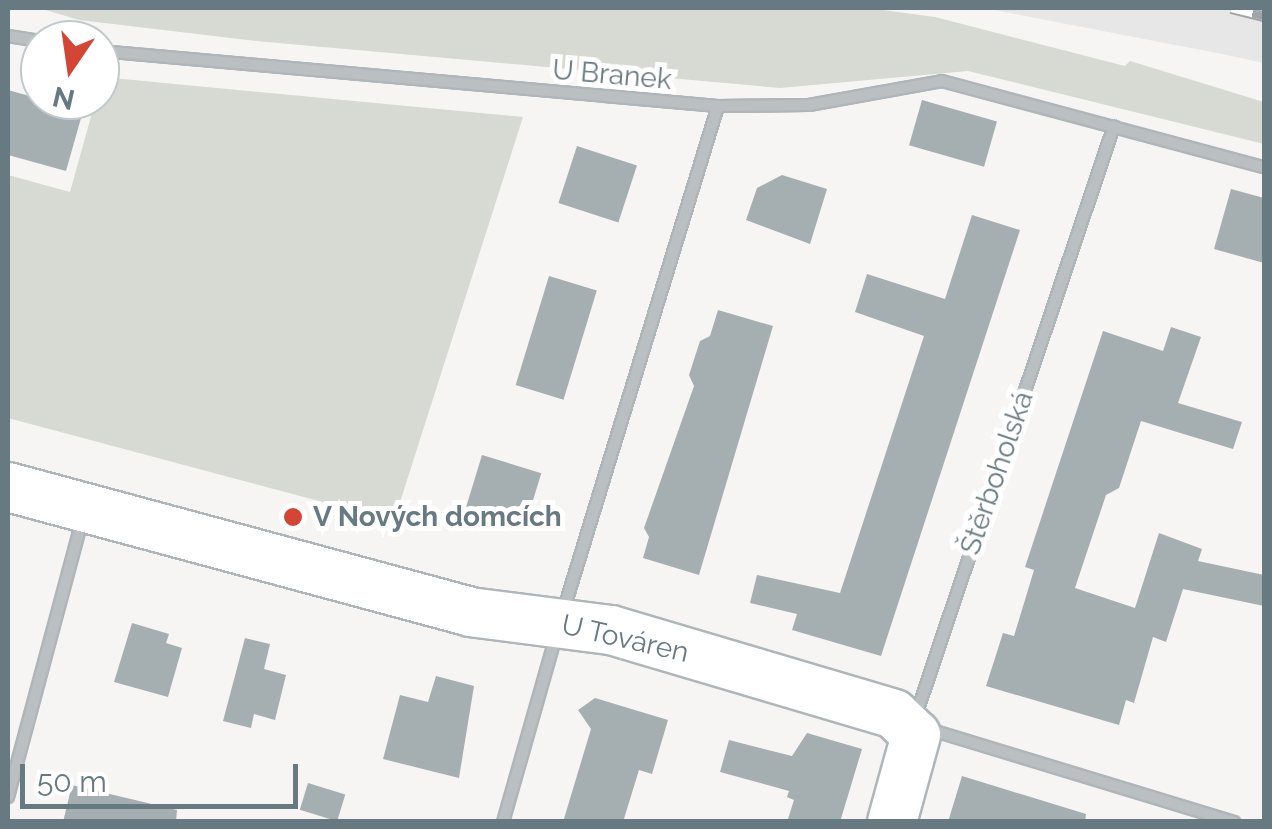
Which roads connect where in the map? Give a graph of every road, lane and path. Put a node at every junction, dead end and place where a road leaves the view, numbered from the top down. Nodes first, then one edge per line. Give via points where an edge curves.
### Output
1 (120, 53) edge
2 (718, 106) junction
3 (1114, 126) junction
4 (1264, 167) edge
5 (8, 488) edge
6 (85, 508) junction
7 (560, 622) junction
8 (912, 725) junction
9 (8, 797) edge
10 (503, 822) edge
11 (892, 822) edge
12 (1234, 822) edge

1 - 2 street, U Branek
2 - 3 street, U Branek via 809,104 942,81
2 - 7 street
3 - 4 street, U Branek
3 - 8 street, Štěrboholská
5 - 6 street, U Továren
6 - 7 street, U Továren via 470,612
6 - 9 street
7 - 8 street, U Továren via 611,630 882,710
7 - 10 street
8 - 11 street, Štěrboholská via 915,746
8 - 12 street, U Továren

